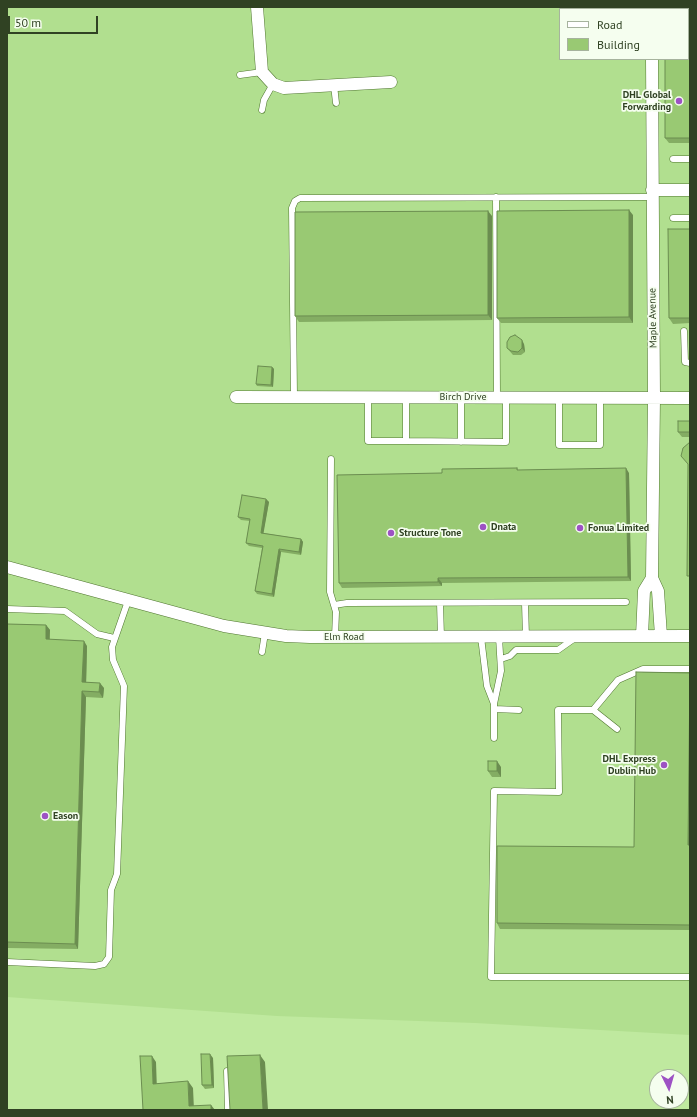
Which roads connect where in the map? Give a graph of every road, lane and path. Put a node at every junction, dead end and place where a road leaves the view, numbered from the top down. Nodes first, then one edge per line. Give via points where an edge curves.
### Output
1 (257, 7) edge
2 (652, 60) edge
3 (262, 72) junction
4 (240, 74) dead end
5 (391, 82) dead end
6 (273, 84) junction
7 (334, 85) junction
8 (336, 103) dead end
9 (262, 110) dead end
10 (673, 159) dead end
11 (690, 159) edge
12 (690, 190) edge
13 (652, 194) junction
14 (496, 197) junction
15 (673, 218) dead end
16 (690, 218) edge
17 (684, 331) dead end
18 (690, 363) edge
19 (236, 397) dead end
20 (294, 397) junction
21 (368, 397) junction
22 (406, 397) junction
23 (461, 398) junction
24 (501, 398) junction
25 (559, 398) junction
26 (600, 398) junction
27 (654, 398) junction
28 (690, 398) edge
29 (406, 442) junction
30 (461, 442) junction
31 (331, 459) dead end
32 (7, 567) edge
33 (652, 578) junction
34 (128, 600) junction
35 (525, 602) junction
36 (626, 602) dead end
37 (440, 603) junction
38 (334, 605) junction
39 (7, 608) edge
40 (265, 633) junction
41 (578, 636) junction
42 (642, 636) junction
43 (661, 636) junction
44 (690, 636) edge
45 (335, 637) junction
46 (441, 637) junction
47 (481, 637) junction
48 (499, 637) junction
49 (526, 637) junction
50 (114, 638) junction
51 (262, 652) dead end
52 (501, 659) junction
53 (690, 669) edge
54 (494, 707) junction
55 (520, 710) dead end
56 (593, 710) junction
57 (617, 729) dead end
58 (494, 738) dead end
59 (7, 962) edge
60 (690, 977) edge
61 (227, 1071) edge
62 (228, 1110) edge

1 - 3 street
2 - 13 street, Maple Avenue
3 - 4 lane
3 - 6 street
5 - 7 street
6 - 7 street via 284,88
6 - 9 lane via 264,100
7 - 8 lane
10 - 11 lane
12 - 13 street
13 - 14 lane
13 - 27 street, Maple Avenue
14 - 20 lane via 300,198 295,201 292,208
14 - 24 lane
15 - 16 lane
17 - 18 lane via 685,362
19 - 20 street, Birch Drive
20 - 21 street, Birch Drive
21 - 22 street, Birch Drive
21 - 29 lane via 368,441
22 - 23 street, Birch Drive
22 - 29 lane
23 - 24 street, Birch Drive
23 - 30 lane
24 - 25 street, Birch Drive
24 - 30 lane via 506,442
25 - 26 street, Birch Drive
25 - 26 lane via 559,445 600,446
26 - 27 street, Birch Drive
27 - 28 street, Birch Drive
27 - 33 street, Maple Avenue
29 - 30 lane
31 - 38 lane via 330,592
32 - 34 street, Elm Road
33 - 42 street, Maple Avenue via 644,591
33 - 43 street, Maple Avenue via 658,591
34 - 40 street, Elm Road via 224,626
34 - 50 lane
35 - 36 lane
35 - 37 lane
35 - 49 lane
37 - 38 lane
37 - 46 lane
38 - 45 lane
39 - 50 lane via 65,611 97,634
40 - 45 street, Elm Road
40 - 51 lane
41 - 42 street, Elm Road
41 - 49 street, Elm Road
41 - 52 lane via 558,650 516,650 510,656
42 - 43 street, Elm Road
43 - 44 street, Elm Road
45 - 46 street, Elm Road
46 - 47 street, Elm Road
47 - 48 street, Elm Road
47 - 54 lane via 487,686
48 - 49 street, Elm Road
48 - 52 lane
50 - 59 lane via 113,660 124,686 117,874 111,890 109,958 104,964 95,966
52 - 54 lane
53 - 56 lane via 644,669 618,680
54 - 55 lane
54 - 58 lane
56 - 57 lane
56 - 60 lane via 558,710 559,792 494,791 491,976
61 - 62 lane

